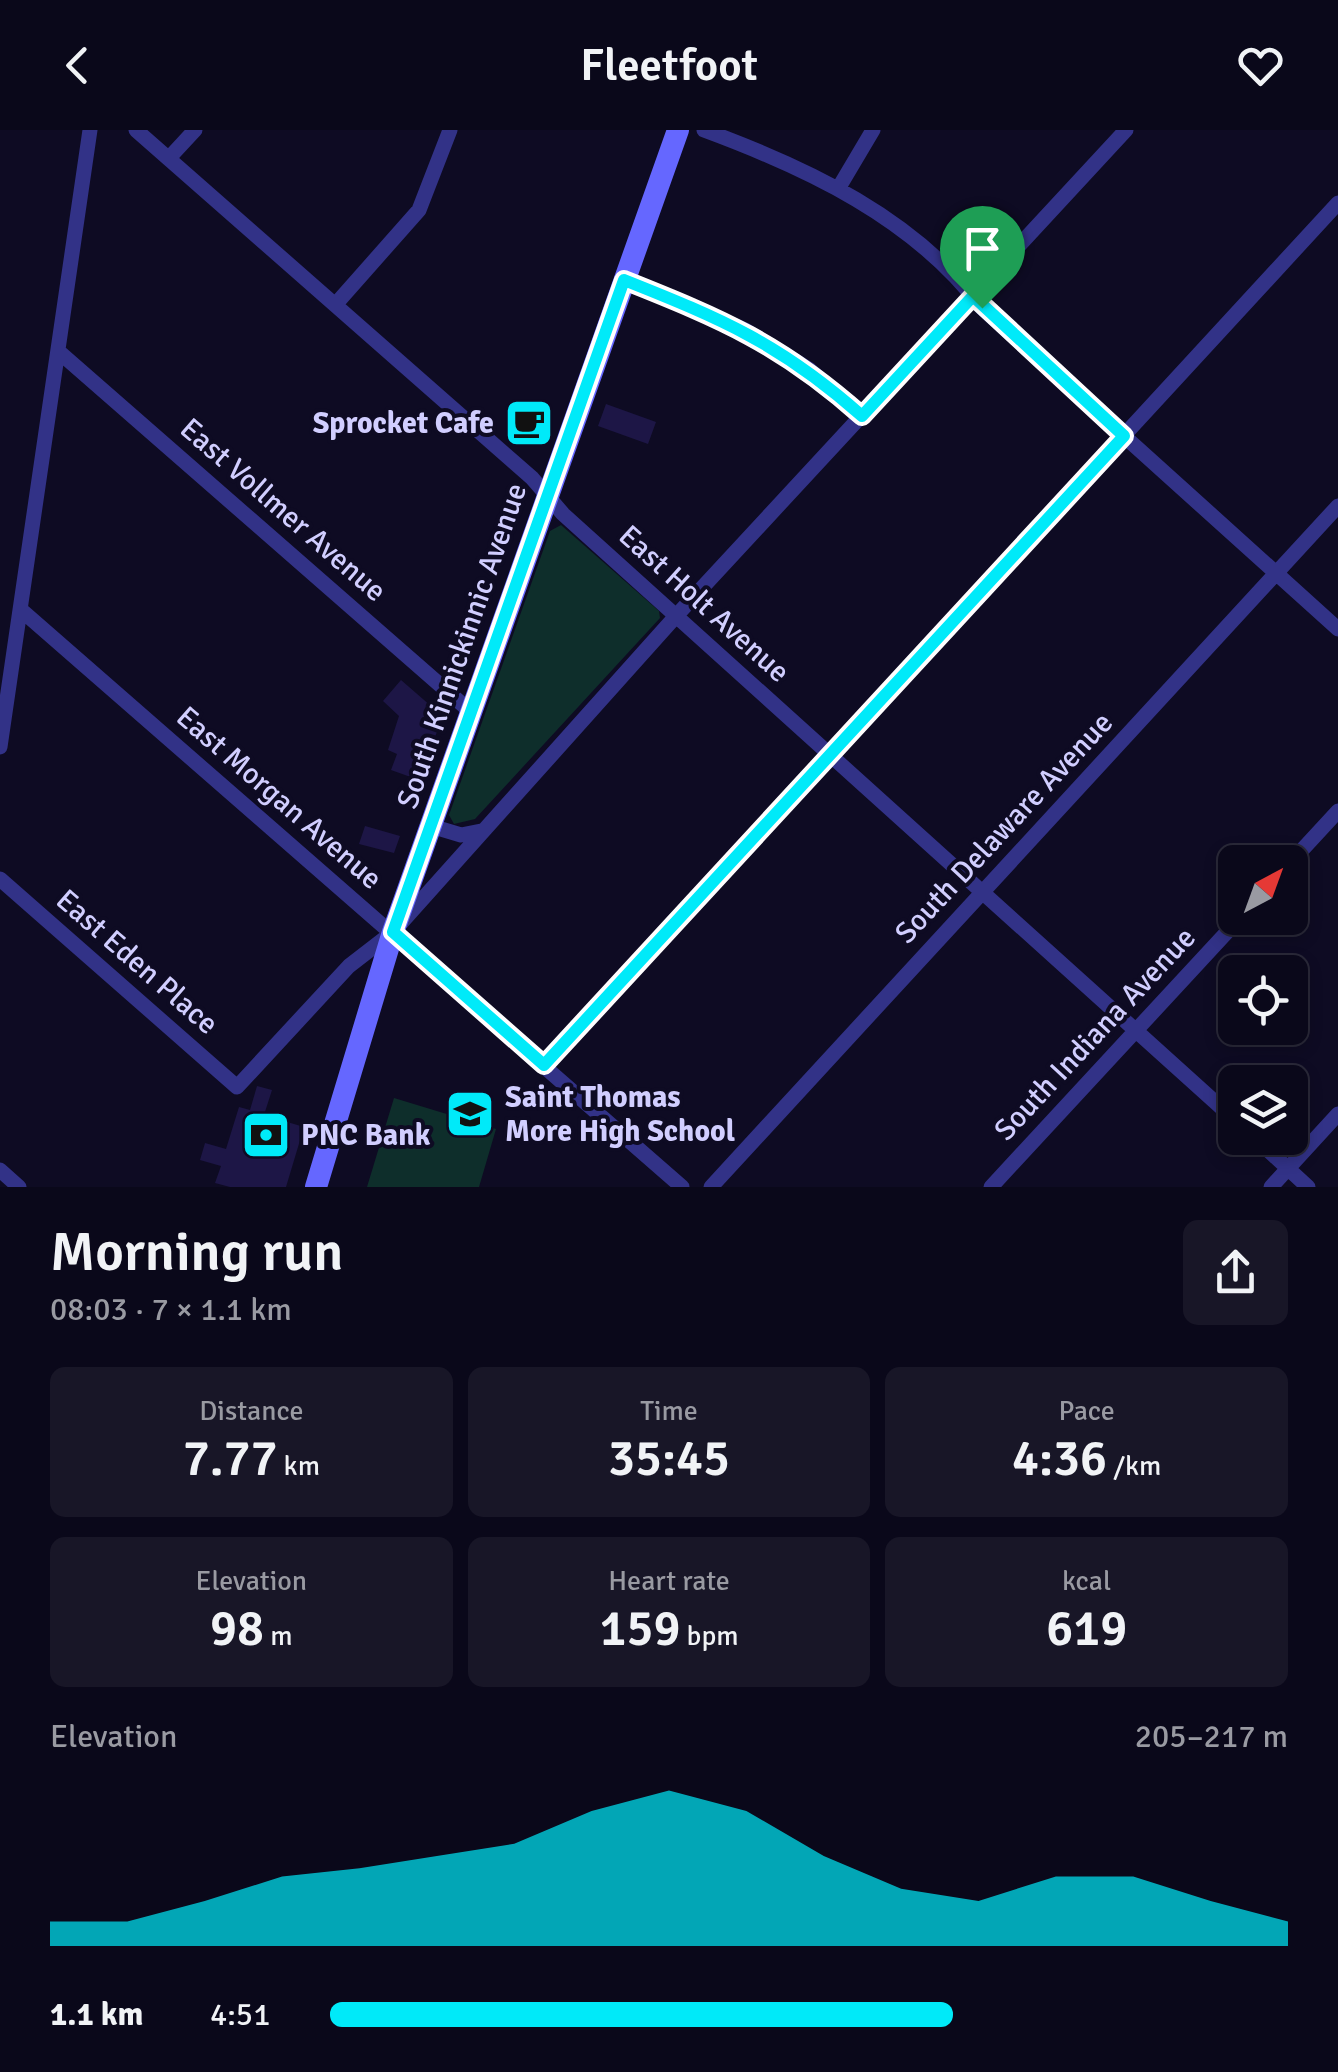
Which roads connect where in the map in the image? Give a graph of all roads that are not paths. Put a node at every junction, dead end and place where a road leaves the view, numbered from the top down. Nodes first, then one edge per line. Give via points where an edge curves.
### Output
1 (90, 130) edge
2 (136, 130) edge
3 (194, 130) edge
4 (450, 130) edge
5 (678, 130) edge
6 (704, 130) edge
7 (874, 130) edge
8 (1117, 133) edge
9 (169, 158) junction
10 (838, 189) junction
11 (1338, 203) edge
12 (624, 280) junction
13 (973, 296) junction
14 (335, 305) junction
15 (58, 351) junction
16 (862, 416) junction
17 (1124, 436) junction
18 (547, 495) junction
19 (1338, 506) edge
20 (1276, 573) junction
21 (20, 609) junction
22 (676, 616) junction
23 (1338, 629) edge
24 (472, 712) junction
25 (0, 748) edge
26 (830, 754) junction
27 (1338, 811) edge
28 (431, 826) junction
29 (481, 831) junction
30 (1307, 845) edge
31 (0, 879) edge
32 (982, 892) junction
33 (393, 932) junction
34 (1224, 935) edge
35 (1136, 1030) junction
36 (544, 1065) junction
37 (1218, 1105) edge
38 (1338, 1114) edge
39 (1274, 1155) edge
40 (1288, 1168) junction
41 (0, 1170) edge
42 (19, 1187) edge
43 (316, 1187) edge
44 (682, 1187) edge
45 (711, 1187) edge
46 (992, 1187) edge
47 (1270, 1187) edge
48 (1308, 1187) edge

1 - 15 street
2 - 9 street, East Holt Avenue
3 - 9 street
4 - 14 street via 419,210
5 - 12 main road, South Kinnickinnic Avenue
6 - 10 street
7 - 10 street
8 - 13 street
9 - 14 street, East Holt Avenue
10 - 13 street via 932,254
11 - 17 street
12 - 16 street via 745,330 810,370
12 - 18 main road, South Kinnickinnic Avenue
13 - 16 street
13 - 17 street
14 - 18 street, East Holt Avenue
15 - 21 street
15 - 24 street, East Vollmer Avenue
16 - 22 street
17 - 20 street
17 - 26 street
18 - 22 street, East Holt Avenue
18 - 24 main road, South Kinnickinnic Avenue
19 - 20 street, South Delaware Avenue
20 - 23 street
20 - 32 street, South Delaware Avenue
21 - 25 street
21 - 33 street, East Morgan Avenue
22 - 26 street, East Holt Avenue
22 - 29 street
24 - 28 main road, South Kinnickinnic Avenue
26 - 32 street, East Holt Avenue
26 - 36 street
27 - 30 street
28 - 29 street via 461,835
28 - 33 main road, South Kinnickinnic Avenue
29 - 33 street
31 - 33 street, East Eden Place via 236,1087 349,966
32 - 35 street, East Holt Avenue
32 - 45 street, South Delaware Avenue
33 - 36 street, East Morgan Avenue
33 - 43 main road, South Kinnickinnic Avenue
34 - 35 street, South Indiana Avenue
35 - 37 street, East Holt Avenue
35 - 46 street, South Indiana Avenue
36 - 44 street, East Morgan Avenue
38 - 40 street
39 - 40 street
40 - 47 street
40 - 48 street
41 - 42 street

